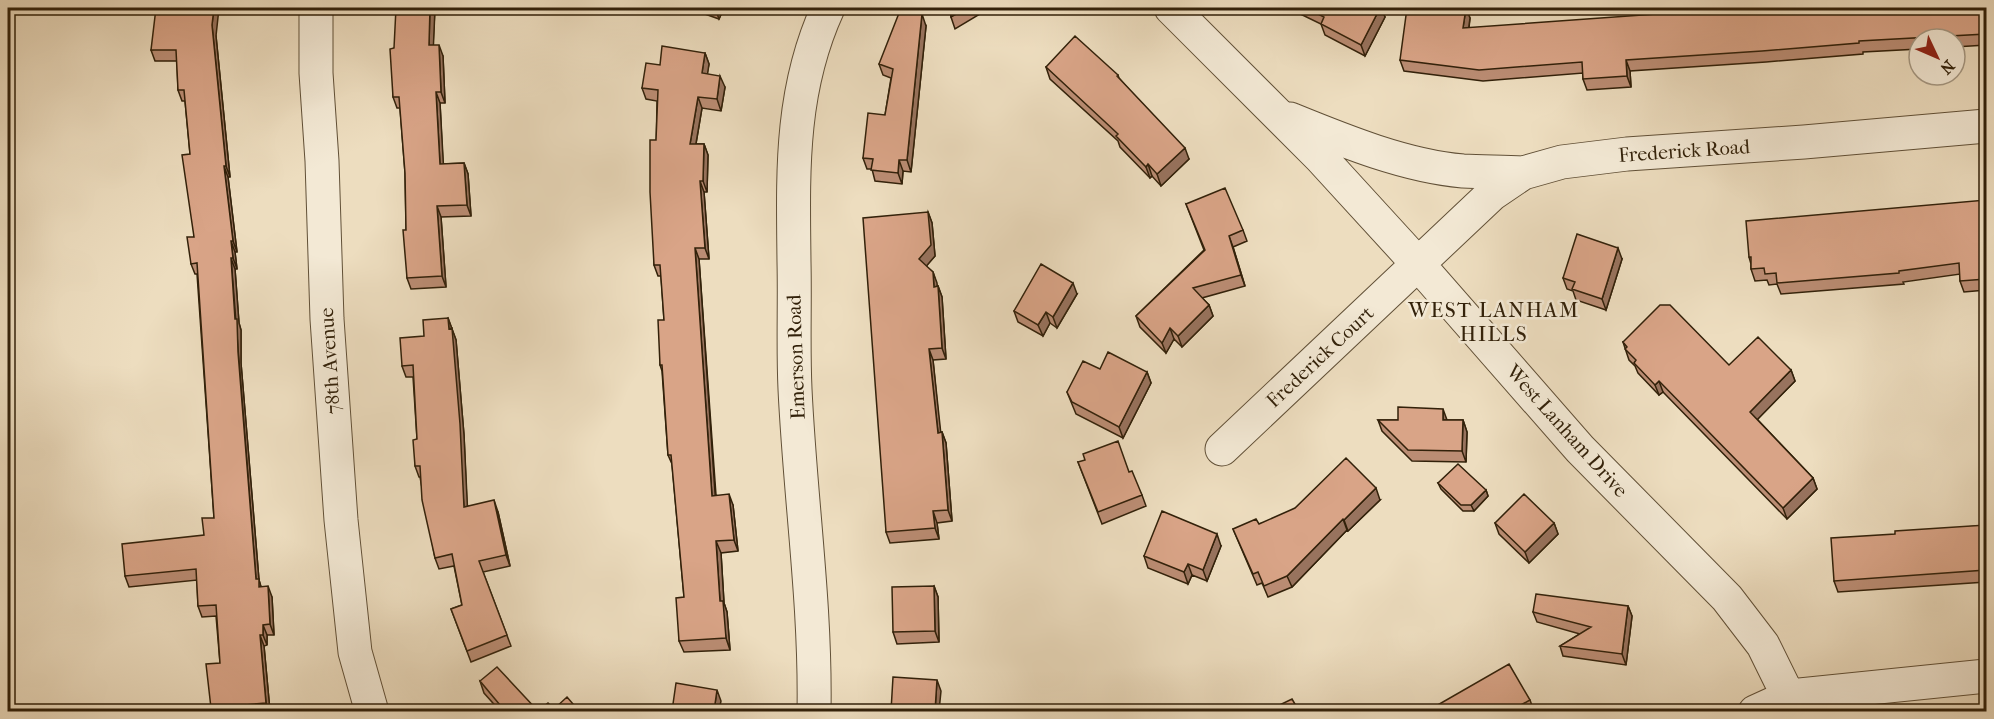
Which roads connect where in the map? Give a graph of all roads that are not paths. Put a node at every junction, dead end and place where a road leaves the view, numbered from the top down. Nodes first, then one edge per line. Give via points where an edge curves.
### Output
1 (316, 8) edge
2 (828, 8) edge
3 (1171, 8) edge
4 (1276, 114) junction
5 (1986, 126) edge
6 (1523, 173) junction
7 (1418, 264) junction
8 (1222, 449) dead end
9 (1986, 676) edge
10 (1793, 704) edge
11 (372, 711) edge
12 (814, 711) edge
13 (1755, 711) edge

1 - 11 street, 78th Avenue via 327,320 341,520 355,652
2 - 12 street, Emerson Road via 815,35 800,93 793,174 795,388 811,595
3 - 4 street, West Lanham Drive
4 - 6 street via 1369,150 1415,162 1461,171
4 - 7 street, West Lanham Drive
5 - 6 street, Frederick Road via 1627,154 1562,162
6 - 7 street, Frederick Road via 1492,194
7 - 8 street, Frederick Court
7 - 10 street, West Lanham Drive via 1580,449 1727,598 1763,645
9 - 10 street
10 - 13 street

